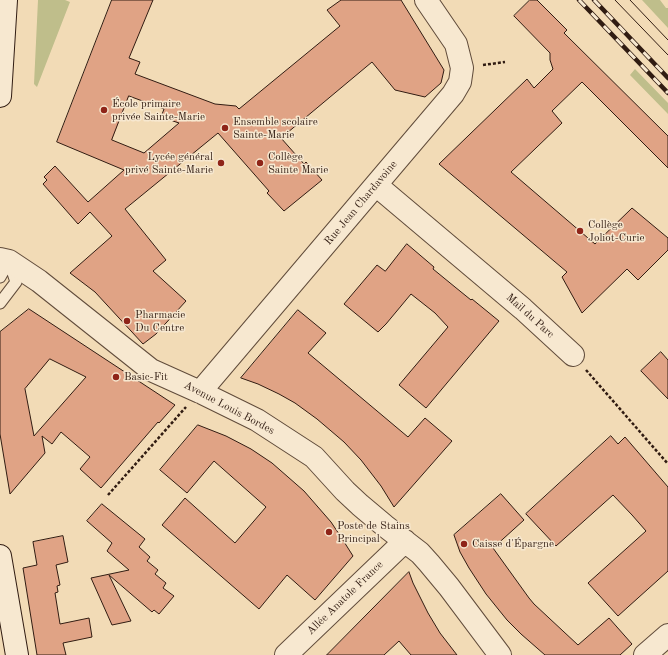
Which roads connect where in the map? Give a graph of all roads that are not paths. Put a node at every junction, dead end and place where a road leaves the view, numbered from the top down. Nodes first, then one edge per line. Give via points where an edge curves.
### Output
1 (6, 0) edge
2 (426, 0) edge
3 (0, 96) edge
4 (376, 185) junction
5 (3, 266) edge
6 (0, 303) edge
7 (573, 355) road end
8 (200, 392) junction
9 (405, 541) junction
10 (0, 556) edge
11 (668, 635) edge
12 (17, 655) edge
13 (286, 655) edge
14 (500, 655) edge
15 (645, 655) edge

1 - 3 street
2 - 4 street, Rue Jean Chardavoine via 456,44 462,68 460,82 453,94
4 - 7 street, Mail du Parc via 523,309
4 - 8 street, Rue Jean Chardavoine
5 - 6 lane via 16,282
5 - 8 street, Avenue Louis Bordes via 39,281 150,370
8 - 9 street, Avenue Louis Bordes via 257,420 314,457 360,505
9 - 13 street, Allée Anatole France
9 - 14 street, Avenue Louis Bordes via 439,574
10 - 12 street
11 - 15 street

